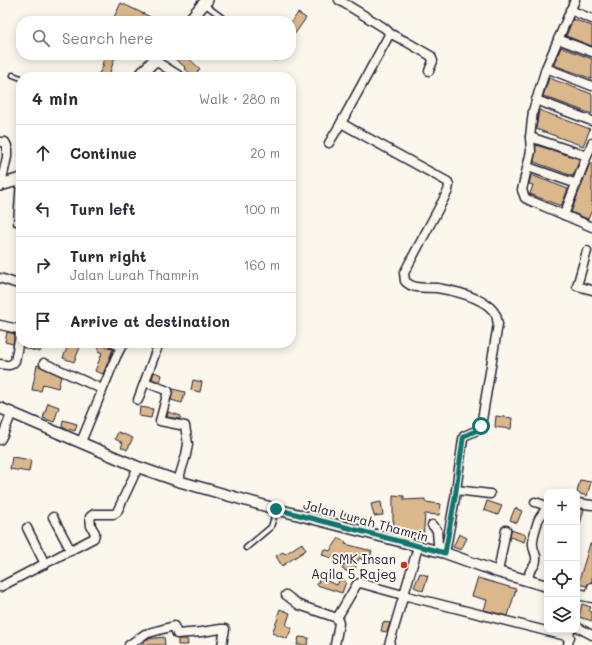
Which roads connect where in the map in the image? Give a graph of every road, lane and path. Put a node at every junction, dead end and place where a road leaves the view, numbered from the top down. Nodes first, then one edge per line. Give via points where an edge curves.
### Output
1 (339, 0) edge
2 (575, 0) edge
3 (206, 2) edge
4 (570, 10) junction
5 (193, 16) edge
6 (221, 16) edge
7 (592, 19) edge
8 (388, 33) junction
9 (558, 40) junction
10 (592, 52) edge
11 (154, 60) edge
12 (159, 60) edge
13 (546, 68) junction
14 (429, 71) dead end
15 (143, 72) edge
16 (174, 72) edge
17 (13, 75) dead end
18 (16, 76) edge
19 (592, 86) edge
20 (536, 100) junction
21 (592, 121) edge
22 (341, 123) junction
23 (530, 137) junction
24 (0, 142) edge
25 (329, 143) dead end
26 (592, 143) edge
27 (587, 156) junction
28 (528, 167) junction
29 (16, 181) edge
30 (1, 184) edge
31 (577, 184) junction
32 (564, 215) junction
33 (592, 227) edge
34 (587, 250) dead end
35 (0, 278) edge
36 (16, 283) edge
37 (592, 290) edge
38 (0, 325) edge
39 (16, 329) edge
40 (17, 348) edge
41 (122, 348) edge
42 (157, 348) edge
43 (44, 363) dead end
44 (0, 364) edge
45 (145, 382) junction
46 (102, 389) junction
47 (138, 400) dead end
48 (0, 408) edge
49 (12, 412) junction
50 (0, 440) edge
51 (81, 442) junction
52 (138, 466) junction
53 (178, 481) junction
54 (456, 490) junction
55 (490, 494) dead end
56 (535, 502) dead end
57 (580, 503) edge
58 (592, 505) edge
59 (276, 509) junction
60 (54, 517) dead end
61 (432, 525) dead end
62 (27, 528) dead end
63 (506, 530) dead end
64 (418, 547) junction
65 (246, 548) dead end
66 (71, 551) junction
67 (445, 551) junction
68 (45, 564) junction
69 (498, 572) junction
70 (528, 580) junction
71 (544, 585) edge
72 (0, 587) edge
73 (580, 594) edge
74 (591, 594) edge
75 (286, 595) dead end
76 (403, 595) junction
77 (337, 618) junction
78 (580, 629) edge
79 (592, 635) edge
80 (569, 637) edge
81 (129, 645) edge
82 (222, 645) edge
83 (335, 645) edge
84 (389, 645) edge

1 - 8 street
2 - 4 street
3 - 5 main road
3 - 6 lane
4 - 7 street
4 - 9 street
8 - 14 street via 431,56 433,61
8 - 22 street
9 - 10 street
9 - 13 street
11 - 15 main road
12 - 16 street
13 - 19 street
13 - 20 street
17 - 18 lane
20 - 21 street
20 - 23 street
22 - 25 street
22 - 54 street via 448,182 448,191 404,273 405,281 414,287 440,288 466,294 480,301 497,316 498,324 481,426 480,429 464,436
23 - 27 street
23 - 28 street
24 - 30 street via 5,142 7,151
26 - 27 street
27 - 31 street
28 - 31 street
28 - 32 street via 522,190 525,198
29 - 30 main road
31 - 32 street
32 - 33 street
34 - 37 street via 577,286
35 - 36 street
38 - 39 street
40 - 44 street via 13,364
41 - 46 street
42 - 45 street
43 - 46 street
45 - 47 street
45 - 53 street via 168,391 160,421 185,426 188,444
46 - 51 street
48 - 49 street, Jalan Lurah Thamrin
49 - 50 street
49 - 51 street, Jalan Lurah Thamrin
51 - 52 street, Jalan Lurah Thamrin
52 - 53 street, Jalan Lurah Thamrin
52 - 66 street via 117,512 93,514 90,520 95,533 94,538
53 - 59 street, Jalan Lurah Thamrin
54 - 55 street
54 - 67 street
56 - 70 street via 544,505 545,509 536,528 533,547 537,554
57 - 58 street
59 - 64 street, Jalan Lurah Thamrin
59 - 65 lane via 271,527
60 - 66 street
61 - 67 street via 438,533 438,544
62 - 68 street
63 - 69 street
64 - 67 street, Jalan Lurah Thamrin
64 - 76 street
66 - 68 street
67 - 69 street, Jalan Lurah Thamrin
68 - 72 street
69 - 70 street, Jalan Lurah Thamrin
70 - 71 street, Jalan Lurah Thamrin
73 - 74 street
75 - 77 street via 299,605
76 - 77 street via 358,583
76 - 80 street
76 - 84 street
77 - 83 street via 339,623
78 - 79 street
81 - 82 street via 145,634 174,626 177,634 225,630

